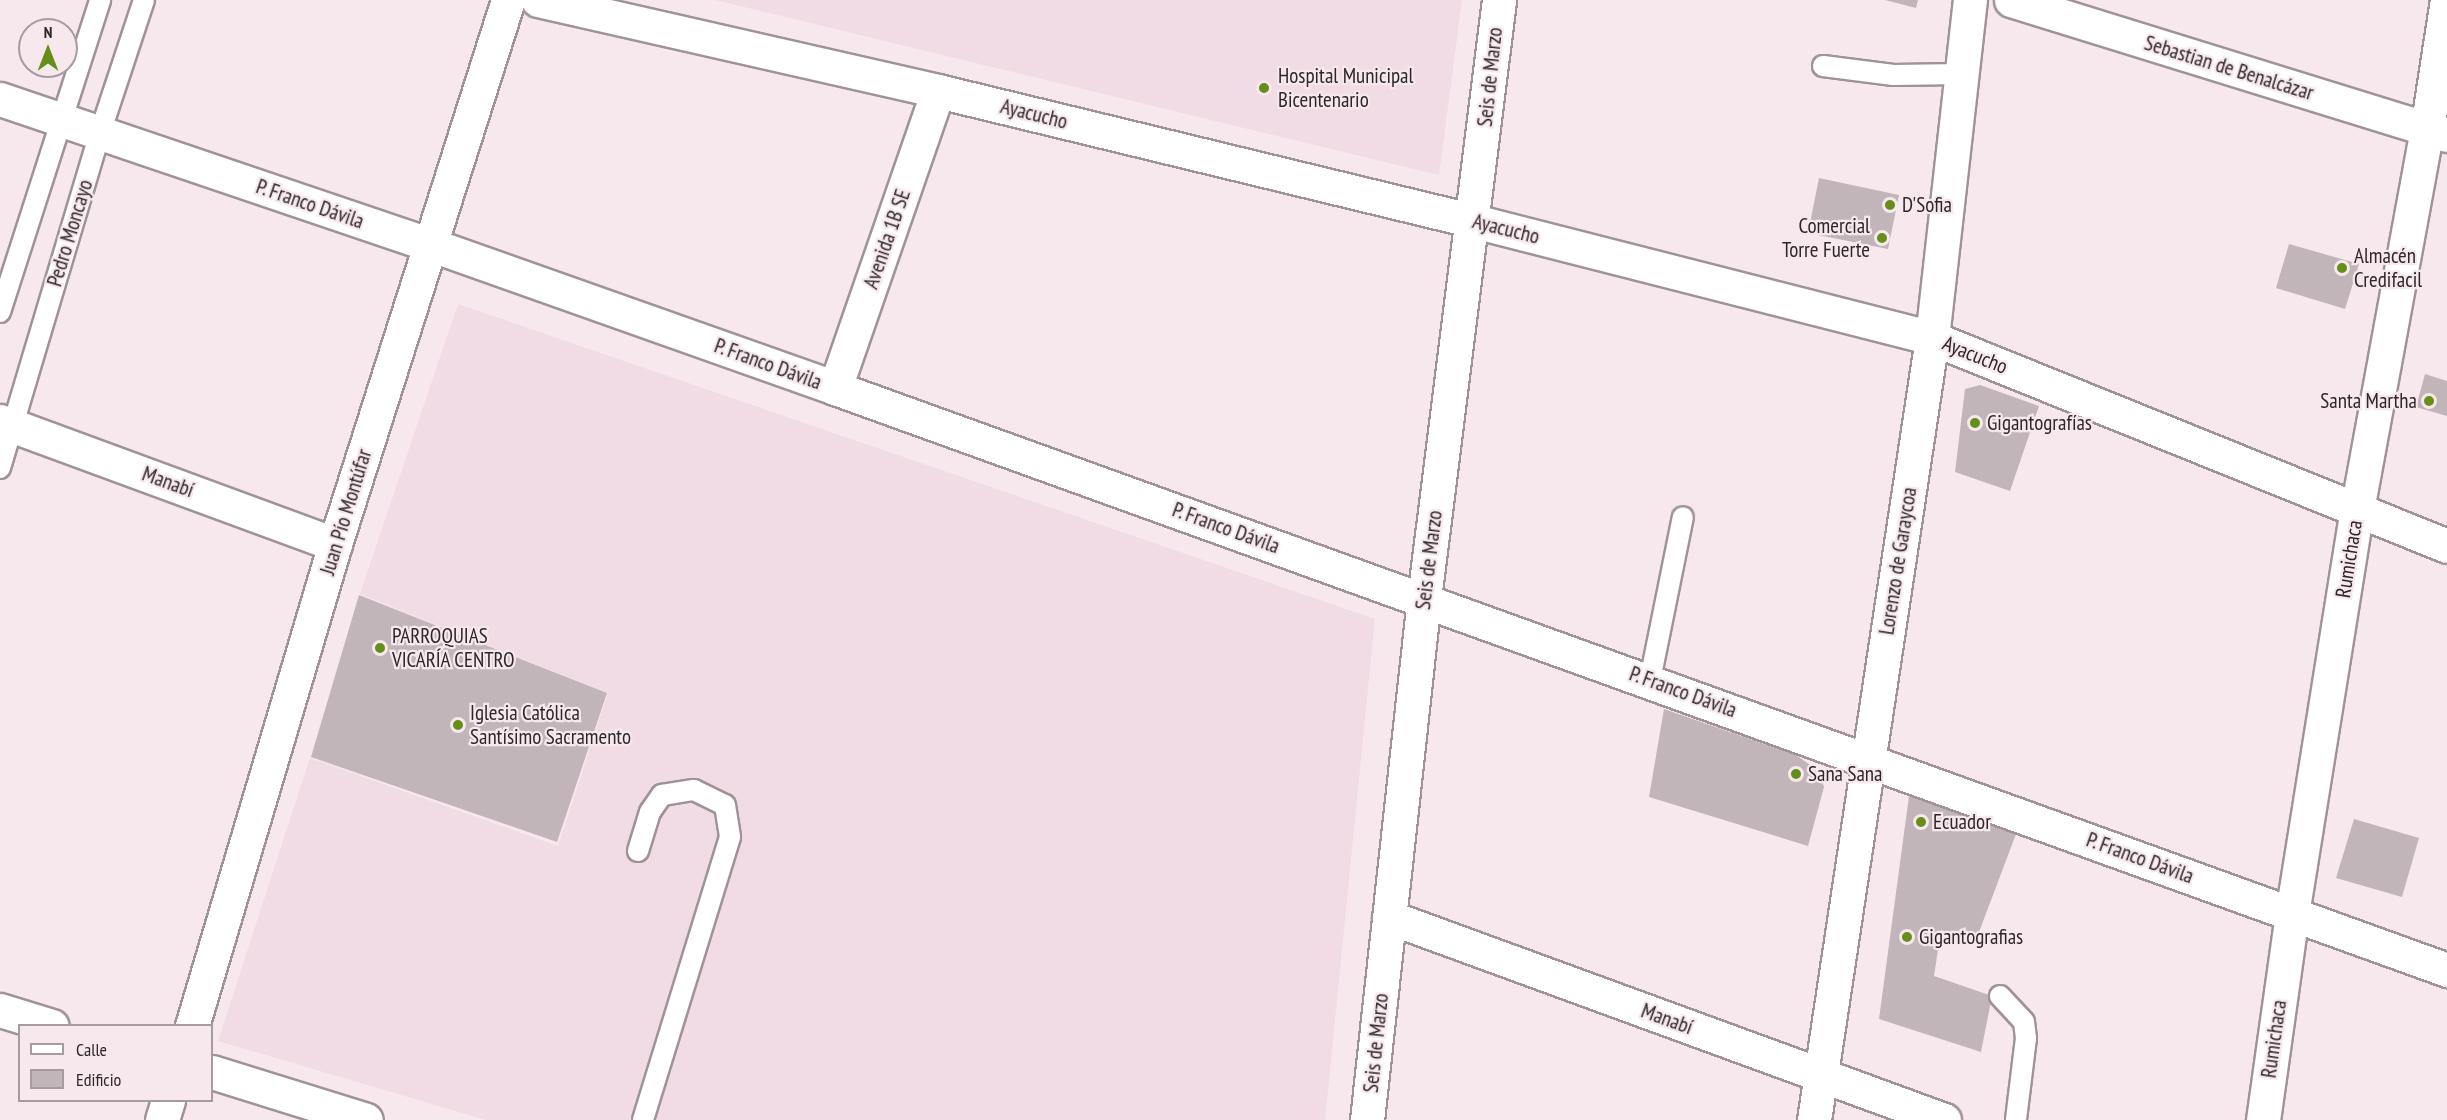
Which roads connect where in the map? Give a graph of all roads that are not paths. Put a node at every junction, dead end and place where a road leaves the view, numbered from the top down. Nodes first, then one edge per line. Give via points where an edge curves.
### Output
1 (100, 0) edge
2 (144, 0) edge
3 (508, 0) edge
4 (538, 0) edge
5 (1498, 0) edge
6 (1970, 0) edge
7 (2011, 0) edge
8 (2447, 0) edge
9 (1823, 66) dead end
10 (1962, 74) junction
11 (938, 91) junction
12 (0, 99) edge
13 (61, 119) junction
14 (2437, 132) edge
15 (100, 133) junction
16 (1474, 221) junction
17 (429, 244) junction
18 (0, 312) edge
19 (1932, 338) junction
20 (835, 388) junction
21 (6, 423) edge
22 (0, 468) edge
23 (2357, 510) junction
24 (1683, 517) dead end
25 (335, 544) junction
26 (2447, 546) edge
27 (1424, 598) junction
28 (1650, 680) junction
29 (1867, 759) junction
30 (638, 850) dead end
31 (2292, 914) junction
32 (1389, 917) junction
33 (2447, 970) edge
34 (2000, 996) dead end
35 (0, 1010) edge
36 (46, 1024) edge
37 (193, 1024) edge
38 (213, 1072) edge
39 (1819, 1075) junction
40 (168, 1102) edge
41 (162, 1120) edge
42 (366, 1120) edge
43 (643, 1120) edge
44 (1368, 1120) edge
45 (1814, 1120) edge
46 (1944, 1120) edge
47 (2016, 1120) edge
48 (2263, 1120) edge

1 - 13 lane, Pedro Moncayo
2 - 15 lane, Pedro Moncayo
3 - 17 street, Juan Pío Montúfar
4 - 11 street, Ayacucho
5 - 16 street, Seis de Marzo
6 - 10 street, Lorenzo de Garaycoa
7 - 14 street, Sebastian de Benalcázar
8 - 14 street, Rumichaca
9 - 10 lane via 1893,75
10 - 19 street, Lorenzo de Garaycoa
11 - 16 street, Ayacucho
11 - 20 street, Avenida 1B SE
12 - 13 street, P. Franco Dávila
13 - 15 street, P. Franco Dávila
13 - 18 lane, Pedro Moncayo
14 - 23 street, Rumichaca
15 - 17 street, P. Franco Dávila
15 - 21 lane, Pedro Moncayo
16 - 19 street, Ayacucho
16 - 27 street, Seis de Marzo
17 - 20 street, P. Franco Dávila
17 - 25 street, Juan Pío Montúfar
19 - 23 street, Ayacucho
19 - 29 street, Lorenzo de Garaycoa
20 - 27 street, P. Franco Dávila
21 - 22 lane, Pedro Moncayo
21 - 25 street, Manabí
23 - 26 street, Ayacucho
23 - 31 street, Rumichaca
24 - 28 lane
25 - 37 street, Juan Pío Montúfar
27 - 28 street, P. Franco Dávila
27 - 32 street, Seis de Marzo
28 - 29 street, P. Franco Dávila
29 - 31 street, P. Franco Dávila
29 - 39 street, Lorenzo de Garaycoa
30 - 43 lane via 650,812 662,795 694,790 725,805 730,819 729,837
31 - 33 street, P. Franco Dávila
31 - 48 street, Rumichaca
32 - 39 street, Manabí
32 - 44 street, Seis de Marzo
34 - 47 lane via 2024,1022 2026,1038
35 - 36 street
38 - 42 street
39 - 45 street, Lorenzo de Garaycoa
39 - 46 street, Manabí
40 - 41 street

